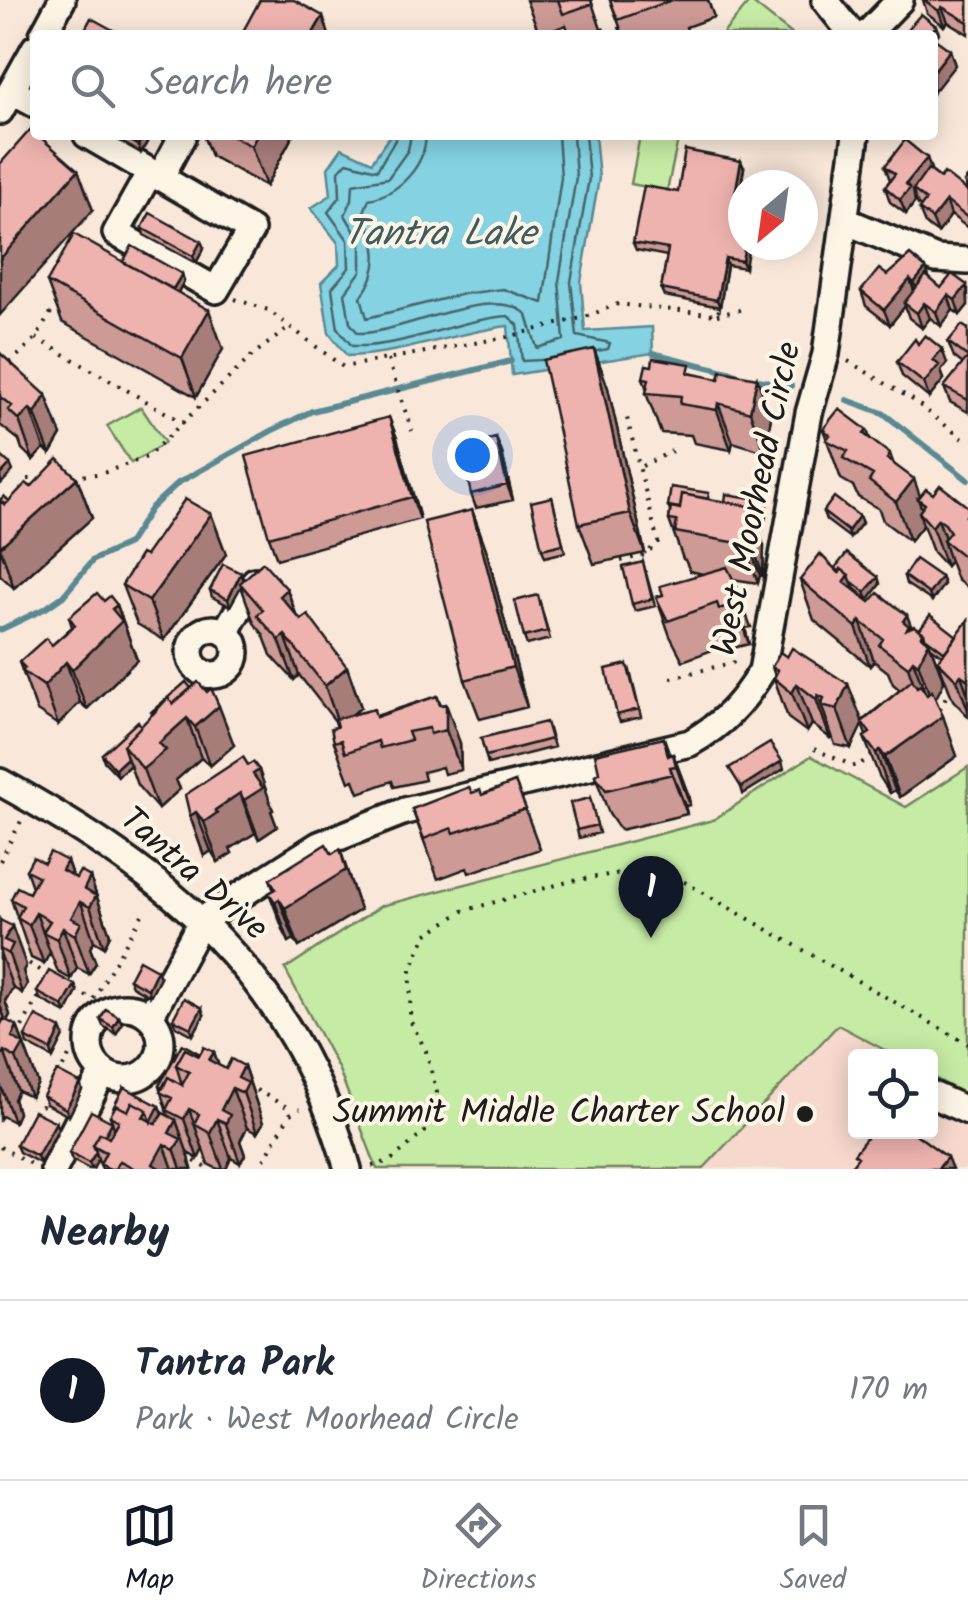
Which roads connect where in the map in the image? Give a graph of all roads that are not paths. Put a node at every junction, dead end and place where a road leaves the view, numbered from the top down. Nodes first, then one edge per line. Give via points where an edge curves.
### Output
1 (62, 0) edge
2 (825, 0) edge
3 (900, 0) edge
4 (47, 30) edge
5 (849, 30) edge
6 (871, 30) edge
7 (30, 60) edge
8 (6, 100) edge
9 (96, 140) edge
10 (180, 140) edge
11 (855, 140) edge
12 (155, 175) junction
13 (846, 221) junction
14 (968, 261) edge
15 (255, 581) edge
16 (226, 632) dead end
17 (2, 789) edge
18 (202, 920) junction
19 (150, 1017) junction
20 (103, 1072) junction
21 (938, 1098) edge
22 (968, 1111) edge
23 (360, 1168) edge
24 (54, 1169) edge

1 - 4 street
2 - 5 street
3 - 6 street
7 - 8 street
9 - 12 street
10 - 12 street
11 - 13 street, West Moorhead Circle
12 - 12 street via 251,230 216,290 116,233
13 - 14 street via 936,258
13 - 18 street, West Moorhead Circle via 762,672 744,701 690,743 370,822 319,845
15 - 16 street
17 - 18 street, Tantra Drive via 94,834
18 - 19 street
18 - 23 street, Tantra Drive via 255,976 288,1024
19 - 20 street via 162,1043 150,1070 124,1080
19 - 20 street via 127,1007 98,1020 89,1043
20 - 24 street
21 - 22 street

